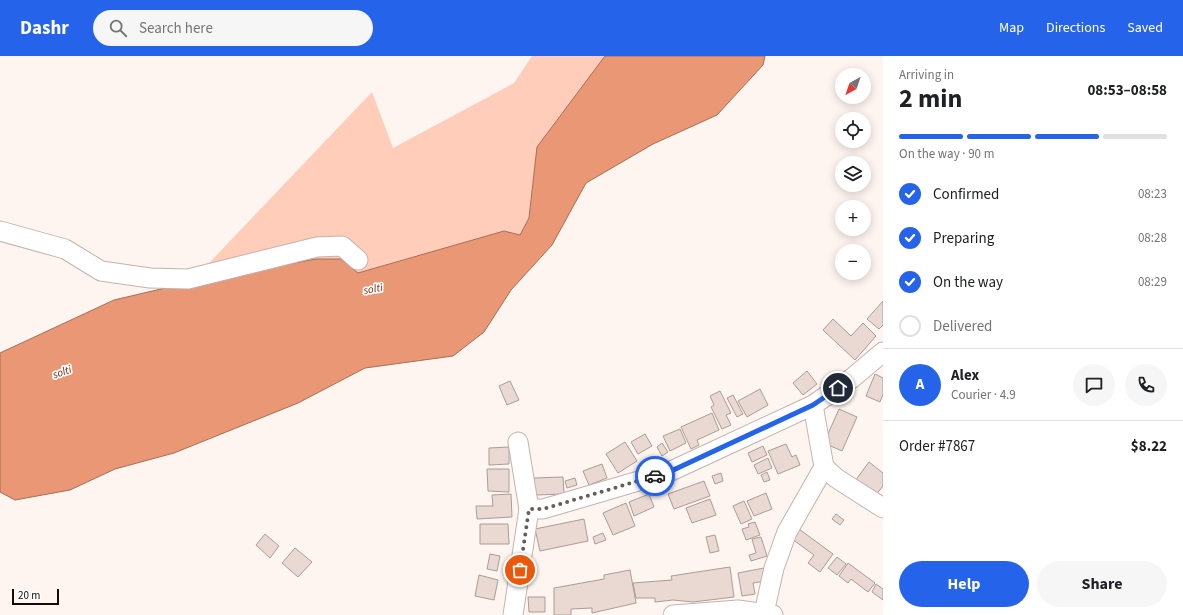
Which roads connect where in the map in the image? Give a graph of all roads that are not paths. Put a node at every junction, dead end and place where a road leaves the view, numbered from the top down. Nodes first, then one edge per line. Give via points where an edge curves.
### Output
1 (0, 231) edge
2 (358, 260) dead end
3 (883, 352) edge
4 (813, 405) junction
5 (518, 442) dead end
6 (824, 467) junction
7 (883, 508) edge
8 (529, 509) junction
9 (768, 614) edge
10 (513, 615) edge
11 (673, 615) edge

1 - 2 street via 65,249 101,271 150,278 188,279 317,246 342,246
3 - 4 street via 851,379
4 - 6 street
4 - 8 street via 669,472 543,509
5 - 8 street
6 - 7 street via 836,478
6 - 9 street via 787,532 774,568
8 - 10 street
9 - 11 street via 738,610

